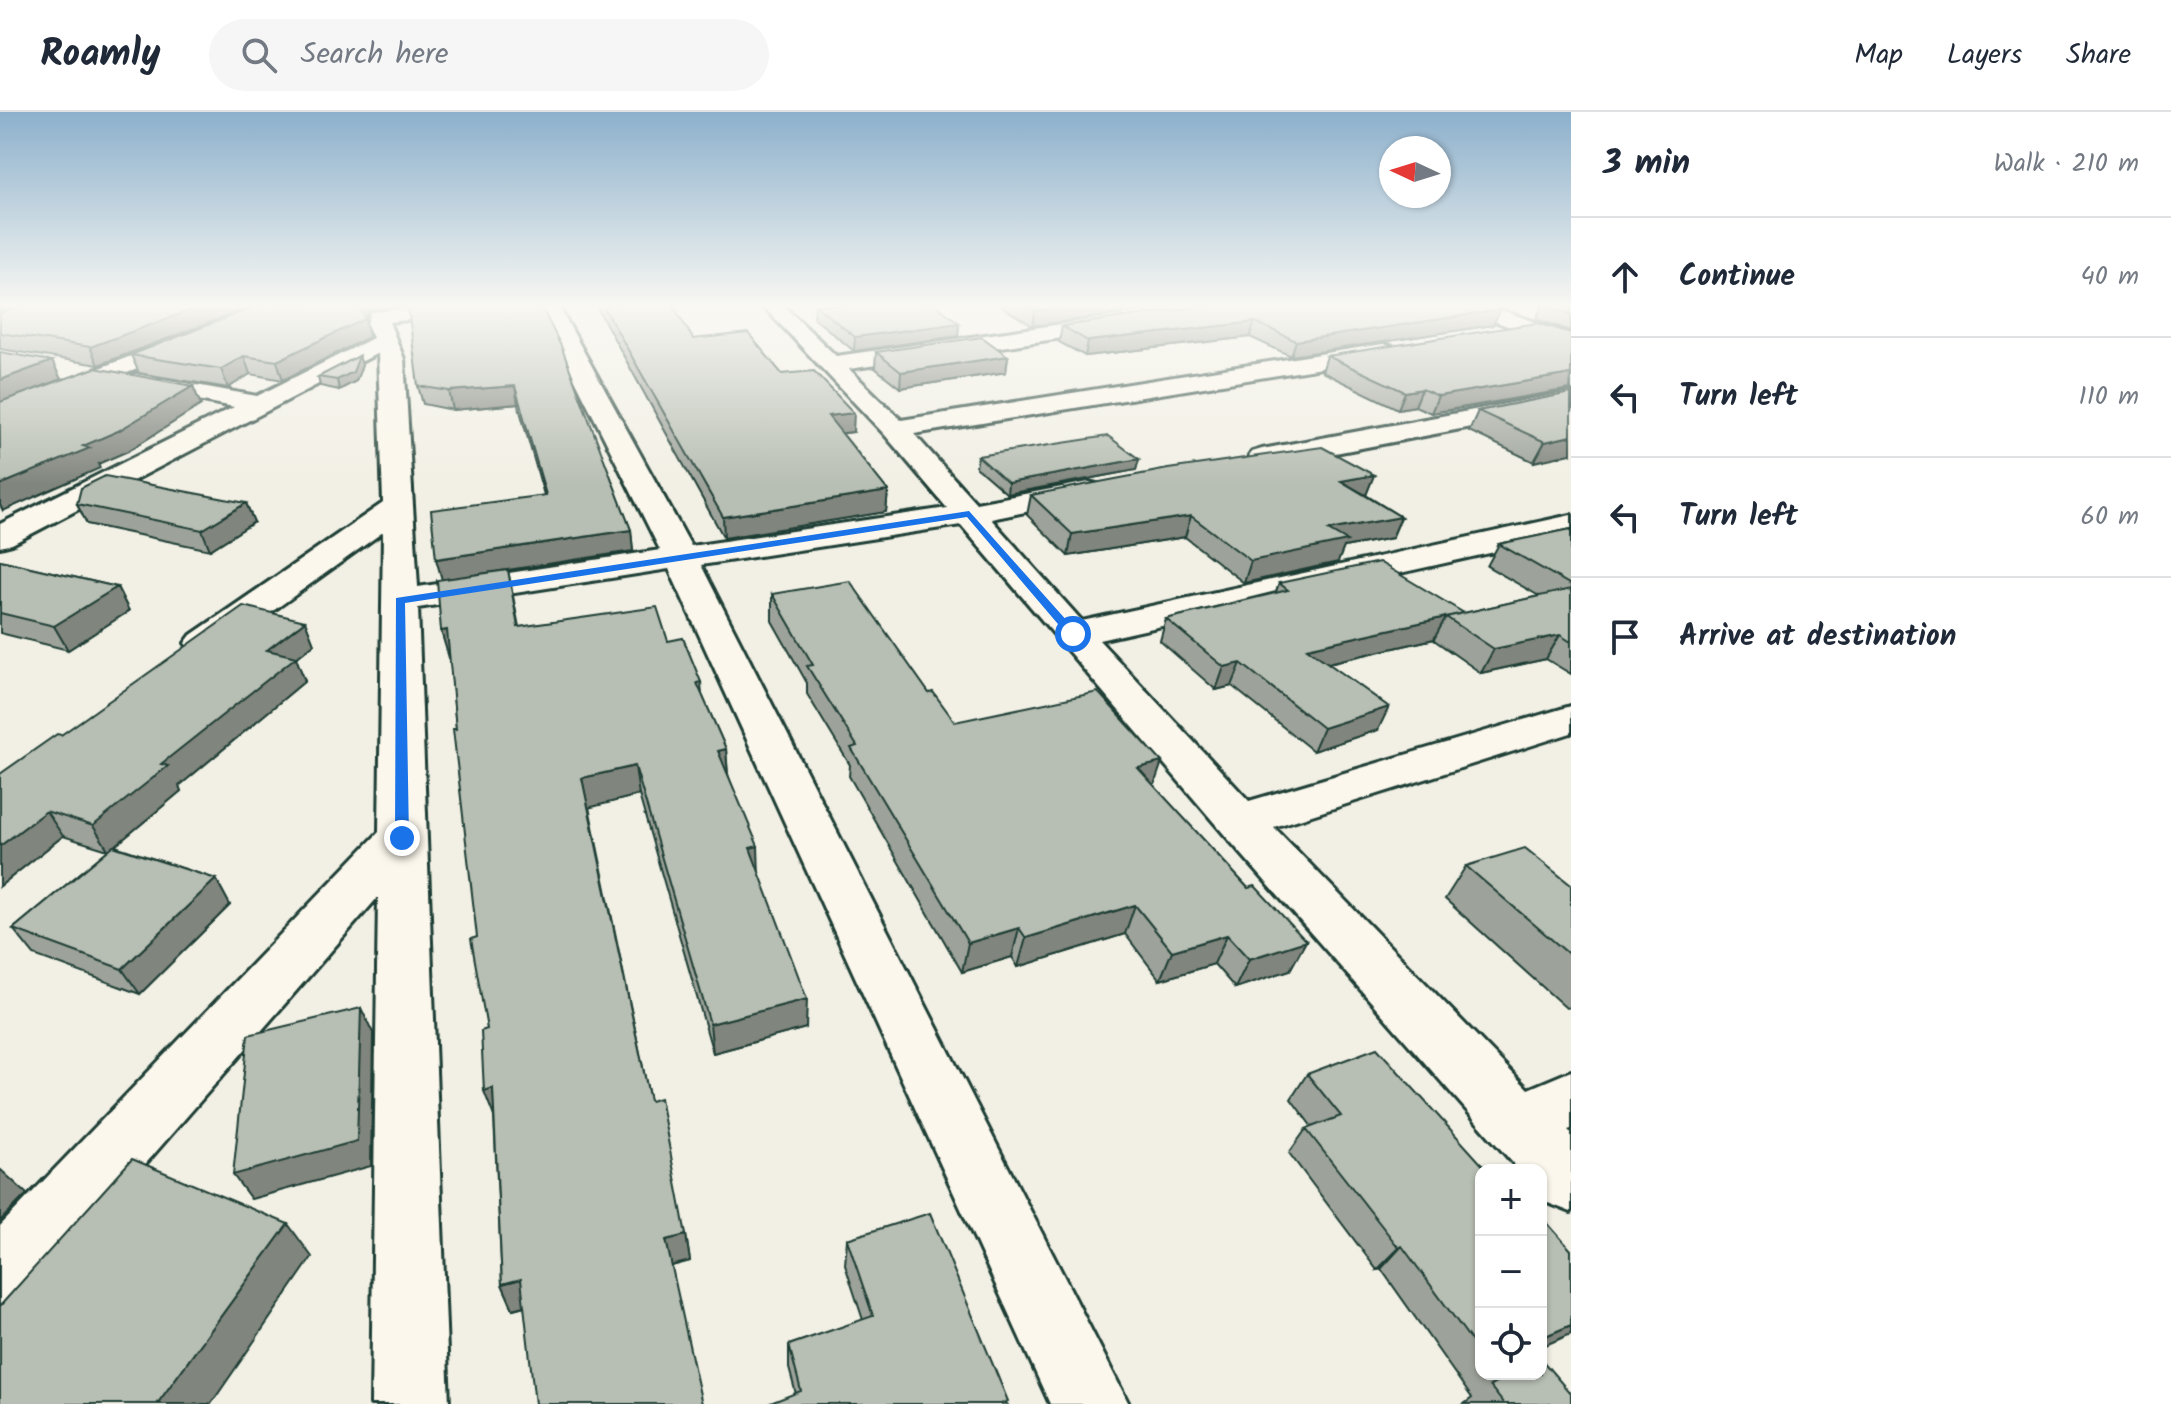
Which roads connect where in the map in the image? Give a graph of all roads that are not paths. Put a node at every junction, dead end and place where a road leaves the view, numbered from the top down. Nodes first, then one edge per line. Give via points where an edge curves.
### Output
1 (128, 365) edge
2 (339, 365) edge
3 (392, 365) edge
4 (580, 365) edge
5 (833, 365) edge
6 (1293, 365) edge
7 (59, 368) dead end
8 (103, 375) junction
9 (1571, 400) edge
10 (263, 405) junction
11 (0, 415) edge
12 (895, 429) junction
13 (1232, 464) edge
14 (1108, 488) edge
15 (399, 506) junction
16 (969, 514) junction
17 (1571, 525) edge
18 (0, 537) edge
19 (680, 556) junction
20 (400, 600) junction
21 (1073, 634) junction
22 (180, 659) edge
23 (1571, 719) edge
24 (1240, 821) junction
25 (402, 838) junction
26 (1544, 1111) edge
27 (1571, 1180) edge
28 (0, 1277) edge
29 (410, 1404) edge
30 (1090, 1404) edge

1 - 8 street
2 - 10 street
3 - 15 street
4 - 19 street
5 - 12 street
6 - 12 street
7 - 8 street
8 - 10 street
8 - 11 street
9 - 13 street
10 - 18 street
12 - 16 street
14 - 16 street
15 - 20 street
15 - 22 street
16 - 19 street
16 - 21 street
17 - 21 street
19 - 20 street
19 - 30 street
20 - 25 street
21 - 24 street
23 - 24 street
24 - 26 street
25 - 28 street
25 - 29 street
26 - 27 street

